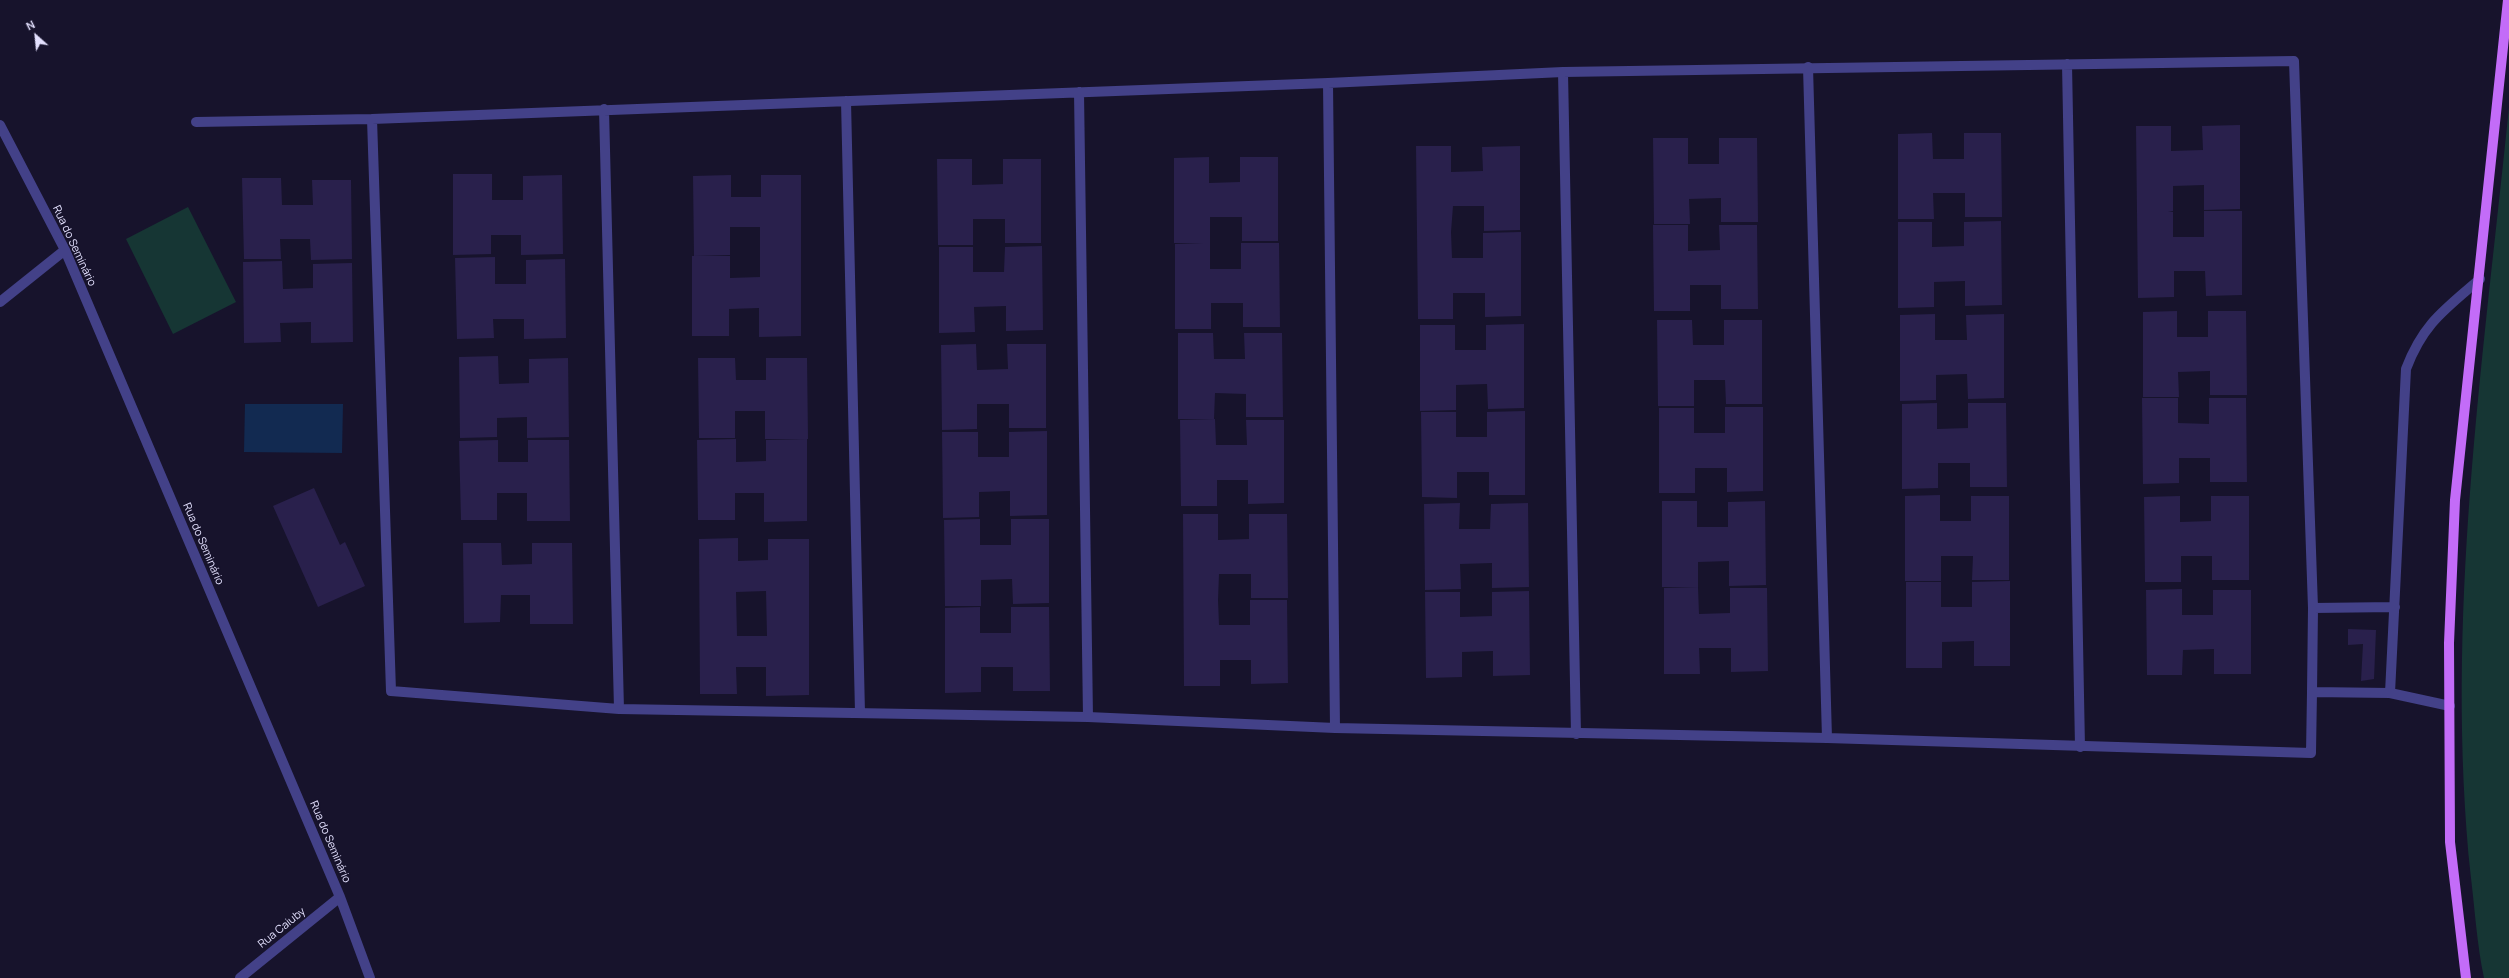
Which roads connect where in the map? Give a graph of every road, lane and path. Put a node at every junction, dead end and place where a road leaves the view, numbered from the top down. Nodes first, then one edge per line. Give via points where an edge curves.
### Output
1 (2508, 0) edge
2 (2067, 64) junction
3 (1808, 67) junction
4 (1563, 72) junction
5 (1328, 83) junction
6 (1078, 92) junction
7 (846, 101) junction
8 (604, 109) junction
9 (372, 119) junction
10 (196, 122) dead end
11 (0, 125) edge
12 (65, 250) junction
13 (2480, 280) junction
14 (0, 302) edge
15 (2395, 607) junction
16 (2313, 608) junction
17 (2312, 692) junction
18 (2390, 693) junction
19 (2450, 706) junction
20 (618, 709) junction
21 (860, 712) junction
22 (1088, 717) junction
23 (1335, 728) junction
24 (1576, 734) junction
25 (1827, 738) junction
26 (2080, 747) junction
27 (340, 897) junction
28 (240, 978) edge
29 (370, 978) edge
30 (2466, 978) edge

1 - 13 main road
2 - 3 street
2 - 16 street via 2294,61
2 - 26 street
3 - 4 street
3 - 25 street
4 - 5 street
4 - 24 street
5 - 6 street
5 - 23 street
6 - 7 street
6 - 22 street
7 - 8 street
7 - 21 street
8 - 9 street
8 - 20 street
9 - 10 street
9 - 20 street via 391,691
11 - 12 street, Rua do Seminário
12 - 14 street
12 - 27 street, Rua do Seminário
13 - 15 street via 2432,321 2414,348 2406,369
13 - 19 main road via 2456,500 2449,644
15 - 16 street
15 - 18 street
16 - 17 street
17 - 18 street
17 - 26 street via 2311,753
18 - 19 street
19 - 30 main road via 2450,842
20 - 21 street
21 - 22 street
22 - 23 street
23 - 24 street
24 - 25 street
25 - 26 street
27 - 28 street, Rua Caiuby
27 - 29 street, Rua do Seminário

